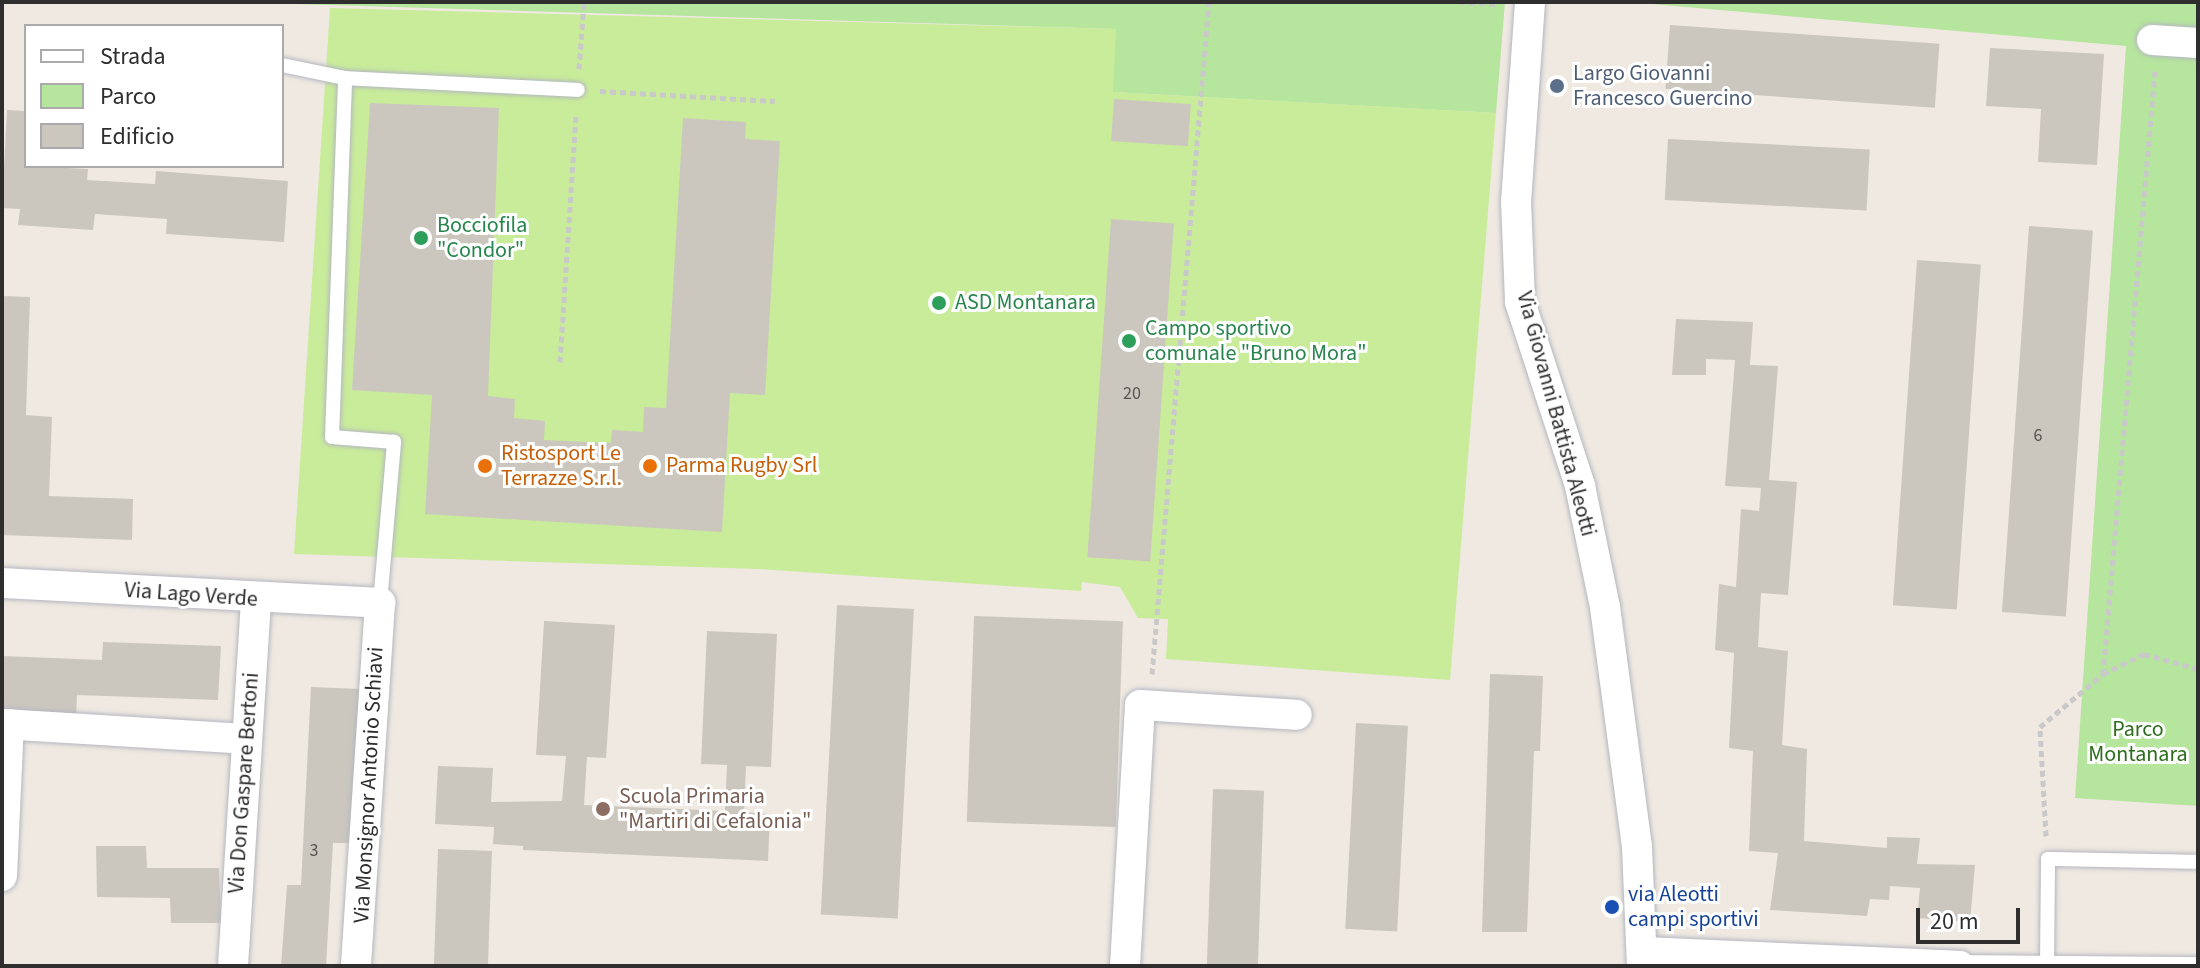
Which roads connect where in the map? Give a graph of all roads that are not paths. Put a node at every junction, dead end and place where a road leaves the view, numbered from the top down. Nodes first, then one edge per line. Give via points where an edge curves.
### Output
1 (1530, 2) edge
2 (2152, 40) road end
3 (2198, 43) edge
4 (284, 65) edge
5 (345, 78) junction
6 (578, 90) road end
7 (2, 583) edge
8 (256, 599) junction
9 (380, 603) junction
10 (1297, 715) dead end
11 (6, 724) edge
12 (247, 739) junction
13 (2198, 862) edge
14 (2, 876) edge
15 (1642, 959) edge
16 (2047, 961) dead end
17 (1960, 964) edge
18 (2198, 964) edge
19 (233, 966) edge
20 (356, 966) edge
21 (1125, 966) edge

1 - 15 street, Via Giovanni Battista Aleotti via 1516,201 1520,302 1580,486 1605,607 1637,847
2 - 3 street
4 - 5 lane
5 - 6 lane
5 - 9 lane via 332,437 394,442
7 - 8 street, Via Lago Verde
8 - 9 street, Via Lago Verde
8 - 12 street, Via Don Gaspare Bertoni
9 - 20 street, Via Monsignor Antonio Schiavi
10 - 21 street via 1140,705
11 - 12 street
11 - 14 street
12 - 19 street, Via Don Gaspare Bertoni
13 - 16 lane via 2048,859
15 - 17 street
17 - 18 lane

